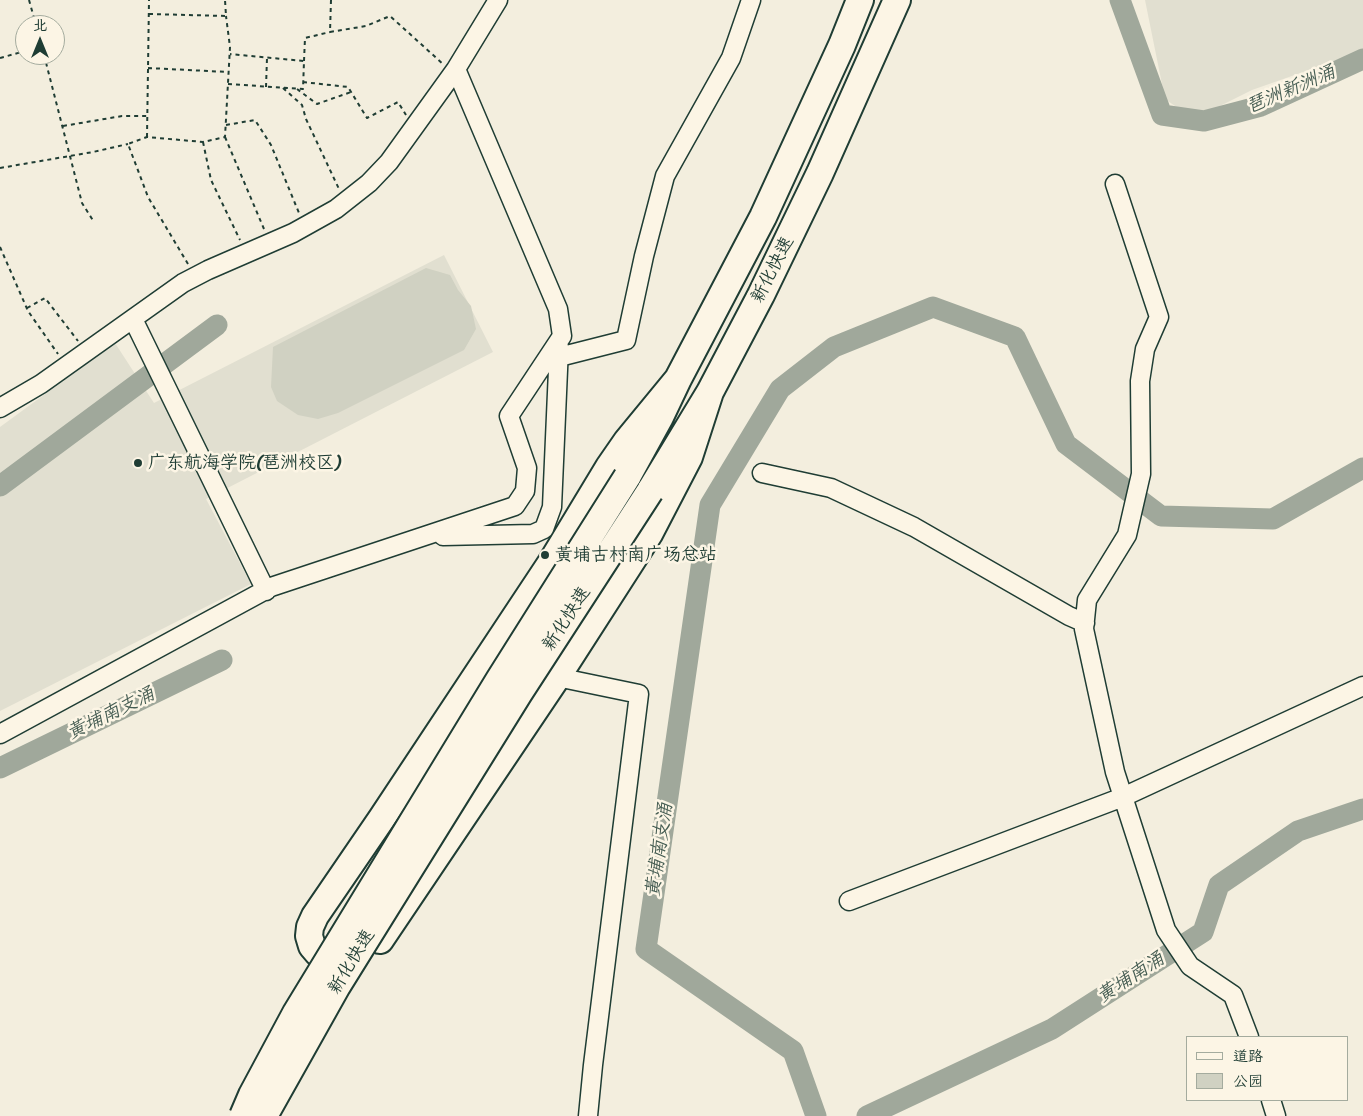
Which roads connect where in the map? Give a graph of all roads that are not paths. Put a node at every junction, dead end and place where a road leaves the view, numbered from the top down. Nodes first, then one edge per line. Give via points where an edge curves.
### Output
1 (498, 0) edge
2 (751, 0) edge
3 (860, 0) edge
4 (897, 0) edge
5 (455, 71) junction
6 (1114, 184) dead end
7 (132, 320) junction
8 (559, 349) junction
9 (678, 379) junction
10 (710, 392) junction
11 (0, 408) edge
12 (762, 472) dead end
13 (425, 536) junction
14 (266, 591) junction
15 (1085, 623) junction
16 (557, 677) junction
17 (1363, 686) edge
18 (0, 734) edge
19 (1123, 797) junction
20 (849, 901) dead end
21 (1249, 1036) edge
22 (1271, 1101) edge
23 (243, 1116) edge
24 (264, 1116) edge
25 (588, 1116) edge
26 (1276, 1116) edge

1 - 5 street
2 - 8 street via 731,58 665,176 626,340
3 - 9 highway, 新化快速 via 763,217
4 - 10 highway, 新化快速 via 820,173
5 - 7 street via 389,162 336,209 305,227 183,283
5 - 8 street via 558,309 562,336
6 - 15 street via 1159,318 1145,349 1140,381 1141,474 1127,535 1087,600
7 - 11 street via 41,384
7 - 14 street
8 - 13 street via 509,416 527,468 525,491 515,506
8 - 13 street via 552,507 544,530 534,534
9 - 16 highway via 609,467 487,660 314,916 309,936 318,953 332,962 350,965 374,947
9 - 23 highway, 新化快速, bridge via 627,477 296,1013
10 - 16 highway via 693,448 662,510 634,560
10 - 24 highway, 新化快速, bridge via 337,986
12 - 15 street via 831,488 914,527
13 - 14 street
14 - 18 street
15 - 19 street via 1113,763
16 - 25 street via 639,694
17 - 19 street
19 - 20 street
19 - 21 street via 1166,930 1190,966 1234,995
22 - 26 street

